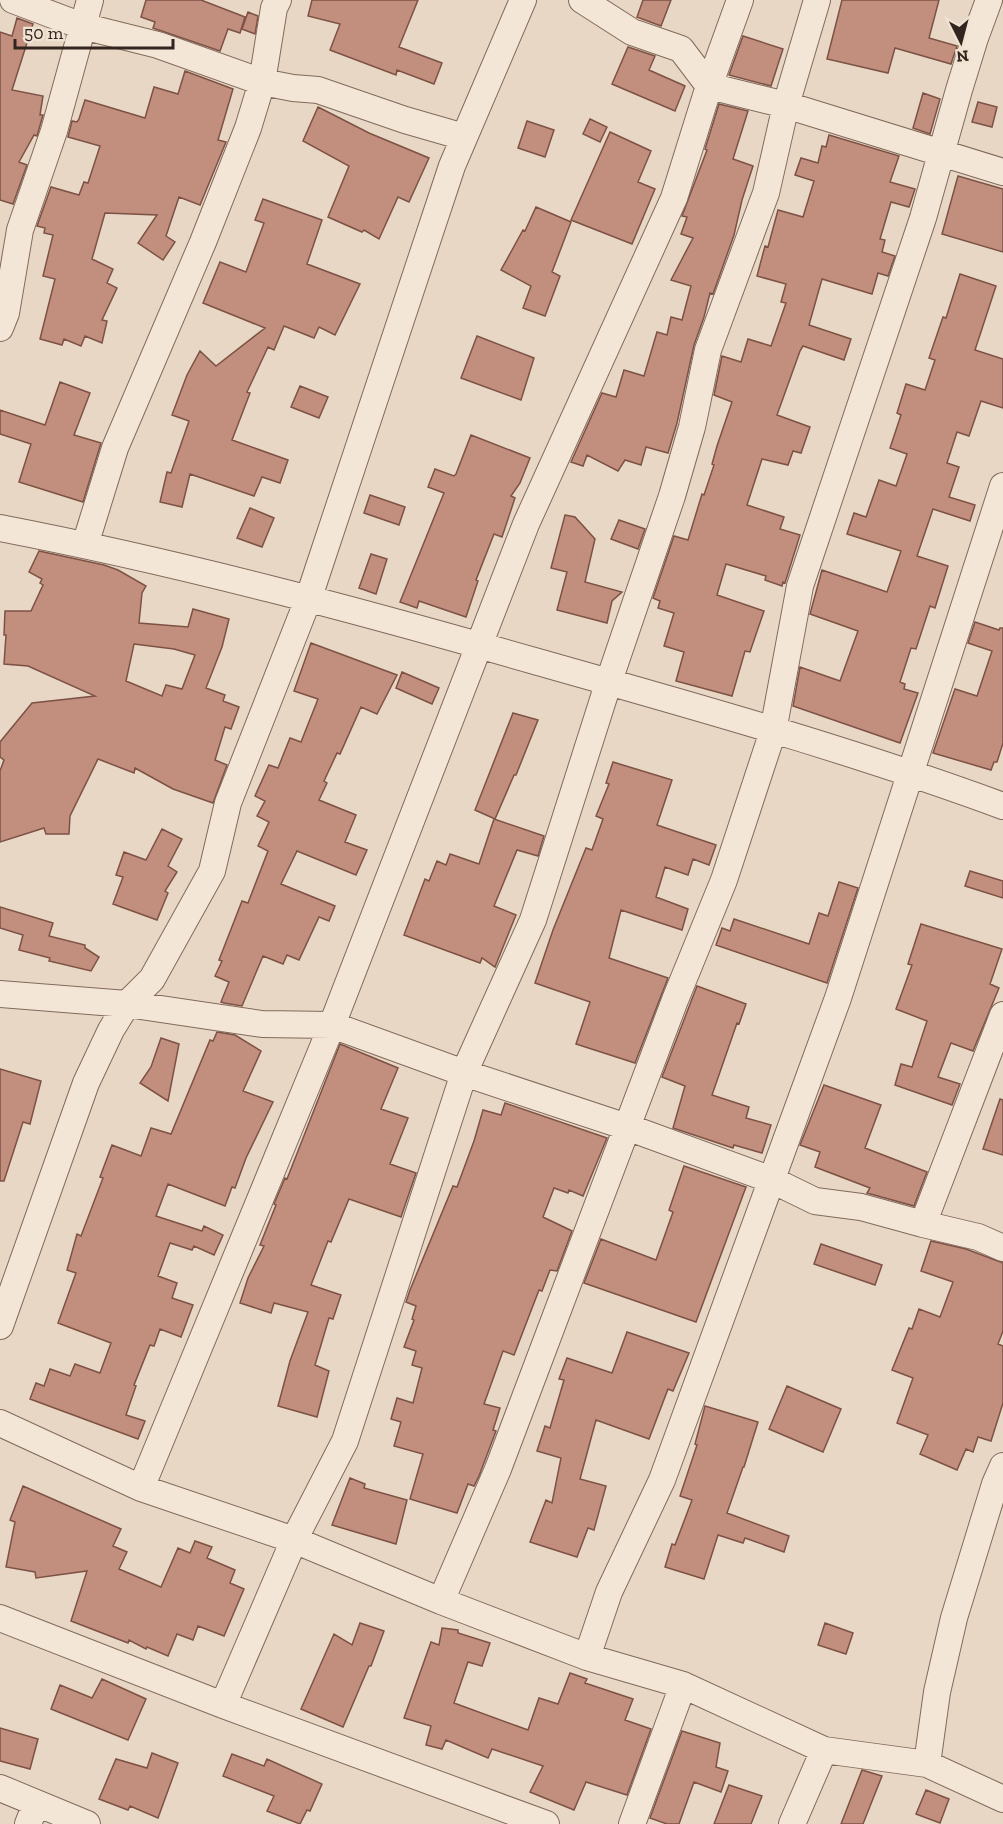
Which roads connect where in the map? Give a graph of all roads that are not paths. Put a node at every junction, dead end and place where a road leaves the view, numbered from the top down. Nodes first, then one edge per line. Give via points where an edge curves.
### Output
1 (13, 0) edge
2 (90, 0) edge
3 (278, 0) edge
4 (523, 0) edge
5 (582, 0) edge
6 (740, 0) edge
7 (818, 0) edge
8 (989, 0) edge
9 (82, 26) junction
10 (262, 82) junction
11 (709, 86) junction
12 (786, 105) junction
13 (464, 137) junction
14 (942, 153) junction
15 (1003, 171) edge
16 (0, 328) edge
17 (1003, 486) edge
18 (0, 528) edge
19 (85, 544) junction
20 (309, 597) junction
21 (480, 645) junction
22 (609, 681) junction
23 (773, 731) junction
24 (911, 772) junction
25 (1003, 806) edge
26 (0, 994) edge
27 (128, 1004) junction
28 (1003, 1015) edge
29 (332, 1025) junction
30 (464, 1073) junction
31 (627, 1127) junction
32 (772, 1180) junction
33 (922, 1224) junction
34 (1003, 1248) edge
35 (0, 1326) edge
36 (0, 1424) edge
37 (1000, 1478) edge
38 (141, 1488) junction
39 (294, 1540) junction
40 (441, 1601) junction
41 (0, 1618) edge
42 (587, 1657) junction
43 (683, 1685) junction
44 (223, 1705) junction
45 (824, 1750) junction
46 (927, 1764) junction
47 (0, 1788) edge
48 (1003, 1798) edge
49 (32, 1814) edge
50 (87, 1824) edge
51 (546, 1824) edge
52 (632, 1824) edge
53 (792, 1824) edge

1 - 9 street
2 - 9 street
3 - 10 street
4 - 13 street
5 - 11 street via 632,32 681,49
6 - 11 street
7 - 12 street
8 - 14 street
9 - 10 street via 158,45
9 - 16 street via 54,130 20,230
10 - 13 street via 318,90
10 - 19 street via 207,231 115,448
11 - 12 street
11 - 21 street via 674,198 526,524
12 - 14 street
12 - 22 street via 766,193 708,350 672,496
13 - 20 street
14 - 15 street
14 - 23 street via 800,586
17 - 24 street
18 - 19 street
19 - 20 street
20 - 21 street
20 - 27 street via 228,803 212,871 152,979
21 - 22 street
21 - 29 street
22 - 23 street
22 - 30 street via 533,920
23 - 24 street
23 - 31 street via 724,880
24 - 25 street
24 - 32 street via 838,998
26 - 27 street
27 - 29 street via 262,1024
27 - 35 street via 86,1083
28 - 33 street
29 - 30 street
29 - 38 street
30 - 31 street
30 - 39 street via 345,1441
31 - 32 street
31 - 40 street via 498,1469
32 - 33 street via 815,1200 861,1207
32 - 42 street via 662,1480 609,1592
33 - 34 street via 978,1237
36 - 38 street
37 - 46 street via 954,1617 937,1692
38 - 39 street
39 - 40 street
39 - 44 street
40 - 42 street
41 - 44 street
42 - 43 street
43 - 45 street
43 - 52 street
44 - 51 street
45 - 46 street
45 - 53 street
46 - 48 street
47 - 49 street
49 - 50 street

